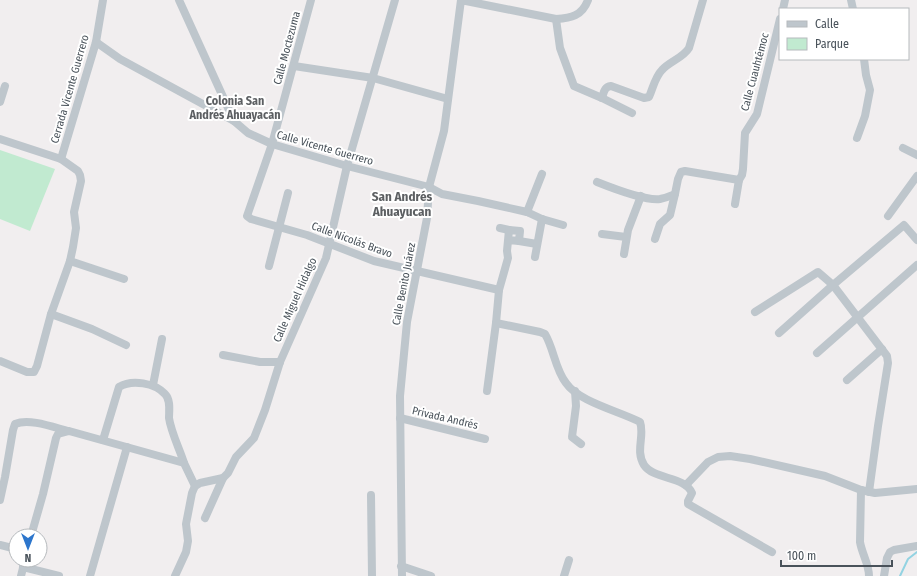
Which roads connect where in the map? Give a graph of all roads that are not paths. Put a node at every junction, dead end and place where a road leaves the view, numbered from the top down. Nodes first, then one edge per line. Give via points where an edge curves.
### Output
1 (103, 0) edge
2 (179, 0) edge
3 (311, 0) edge
4 (395, 0) edge
5 (461, 0) edge
6 (588, 0) edge
7 (703, 0) edge
8 (556, 19) junction
9 (779, 23) edge
10 (96, 42) junction
11 (864, 60) edge
12 (294, 66) junction
13 (373, 78) junction
14 (5, 86) dead end
15 (602, 98) junction
16 (448, 99) junction
17 (0, 102) edge
18 (632, 113) dead end
19 (234, 121) junction
20 (857, 138) dead end
21 (0, 139) edge
22 (272, 144) junction
23 (903, 148) dead end
24 (917, 155) edge
25 (61, 159) junction
26 (347, 166) junction
27 (542, 174) dead end
28 (917, 176) edge
29 (739, 180) junction
30 (597, 182) dead end
31 (429, 187) junction
32 (288, 193) dead end
33 (674, 194) junction
34 (641, 196) junction
35 (735, 204) dead end
36 (526, 212) junction
37 (248, 216) joint
38 (888, 216) dead end
39 (542, 219) junction
40 (563, 225) dead end
41 (278, 227) junction
42 (500, 228) dead end
43 (509, 230) junction
44 (602, 234) dead end
45 (626, 237) junction
46 (655, 239) dead end
47 (508, 240) junction
48 (917, 240) edge
49 (519, 241) junction
50 (537, 244) junction
51 (329, 245) junction
52 (624, 254) dead end
53 (535, 256) dead end
54 (70, 261) junction
55 (917, 265) edge
56 (269, 266) dead end
57 (418, 272) junction
58 (124, 279) dead end
59 (833, 285) junction
60 (499, 290) junction
61 (755, 312) dead end
62 (51, 314) junction
63 (858, 317) junction
64 (496, 323) junction
65 (779, 333) dead end
66 (162, 339) dead end
67 (126, 345) dead end
68 (882, 349) junction
69 (817, 353) dead end
70 (223, 355) dead end
71 (0, 361) edge
72 (280, 362) junction
73 (847, 380) dead end
74 (153, 385) junction
75 (574, 391) junction
76 (486, 392) dead end
77 (400, 418) junction
78 (69, 431) junction
79 (486, 438) dead end
80 (103, 440) junction
81 (581, 444) dead end
82 (127, 447) junction
83 (184, 463) junction
84 (223, 478) junction
85 (686, 485) junction
86 (194, 486) junction
87 (917, 489) edge
88 (865, 491) junction
89 (371, 495) dead end
90 (0, 500) edge
91 (205, 518) dead end
92 (33, 528) edge
93 (917, 546) edge
94 (772, 552) dead end
95 (569, 560) dead end
96 (401, 566) junction
97 (36, 568) edge
98 (60, 576) edge
99 (90, 576) edge
100 (175, 576) edge
101 (372, 576) edge
102 (402, 576) edge
103 (431, 576) edge
104 (564, 576) edge
105 (869, 576) edge
106 (884, 576) edge

1 - 10 street, Cerrada Vicente Guerrero
2 - 19 street, Calle Vicente Guerrero
3 - 12 street, Calle Moctezuma
4 - 13 street, Calle Miguel Hidalgo
5 - 8 street
5 - 16 street, Calle Benito Juárez
6 - 8 street via 575,16
7 - 15 street via 686,54 672,61 659,73 649,97 644,98 607,86
8 - 15 street via 560,48 574,86
9 - 29 street, Calle Cuauhtémoc via 757,114 745,133 743,169
10 - 19 street via 120,59
10 - 25 street, Cerrada Vicente Guerrero
11 - 20 street via 870,90
12 - 13 street
12 - 22 street, Calle Moctezuma
13 - 16 street
13 - 26 street, Calle Miguel Hidalgo
14 - 17 street
15 - 18 street
16 - 31 street, Calle Benito Juárez via 444,131
19 - 22 street, Calle Vicente Guerrero via 248,133
21 - 25 street
22 - 26 street, Calle Vicente Guerrero
22 - 37 street, Calle Moctezuma
23 - 24 street
25 - 54 street, Cerrada Vicente Guerrero via 78,171 81,181 74,208 76,234
26 - 31 street, Calle Vicente Guerrero
26 - 51 street, Calle Miguel Hidalgo
27 - 36 street
28 - 38 street
29 - 33 street via 685,171 681,172
29 - 35 street, Calle Cuauhtémoc
30 - 34 street
31 - 36 street, Calle Vicente Guerrero via 442,194
31 - 57 street, Calle Benito Juárez via 428,218
32 - 41 street
33 - 34 street via 658,199
33 - 46 street via 670,215 660,224
34 - 45 street
36 - 39 street, Calle Vicente Guerrero
37 - 41 street, Calle Nicolás Bravo
39 - 40 street, Calle Vicente Guerrero
39 - 50 street
41 - 51 street, Calle Nicolás Bravo via 307,235
41 - 56 street
42 - 43 street
43 - 47 street
43 - 49 street via 520,231
44 - 45 street
45 - 52 street
47 - 49 street
47 - 60 street via 508,258
48 - 59 street via 904,225
49 - 50 street
50 - 53 street
51 - 57 street, Calle Nicolás Bravo via 374,262
51 - 72 street, Calle Miguel Hidalgo via 323,266
54 - 58 street
54 - 62 street, Cerrada Vicente Guerrero
55 - 63 street
57 - 60 street, Calle Nicolás Bravo
57 - 77 street, Calle Benito Juárez via 407,322
59 - 61 street via 818,272
59 - 63 street
59 - 65 street
60 - 64 street
62 - 67 street via 92,328
62 - 71 street, Cerrada Vicente Guerrero via 34,372 27,372
63 - 68 street
63 - 69 street
64 - 75 street via 545,334 566,383
64 - 76 street
66 - 74 street
68 - 73 street
68 - 88 street via 888,363
70 - 72 street via 260,362
72 - 84 street, Calle Miguel Hidalgo via 254,438 236,457
74 - 80 street via 129,383 119,387
74 - 83 street via 166,395 170,420
75 - 81 street via 576,406 572,437
75 - 85 street via 640,422 639,448 645,467
77 - 79 street, Privada Andrés
77 - 96 street, Calle Benito Juárez
78 - 80 street
78 - 90 street via 31,422 15,424
78 - 92 street via 58,434 56,438
80 - 82 street
82 - 83 street
82 - 99 street
83 - 86 street
84 - 86 street
84 - 91 street, Calle Miguel Hidalgo
85 - 88 street via 708,462 718,457 730,456 825,476
85 - 94 street via 692,493 688,504
86 - 100 street via 186,524 186,552
87 - 88 street via 881,494
88 - 105 street via 860,542
89 - 101 street
93 - 106 street via 890,552
95 - 104 street
96 - 102 street, Calle Benito Juárez
96 - 103 street
97 - 98 street

